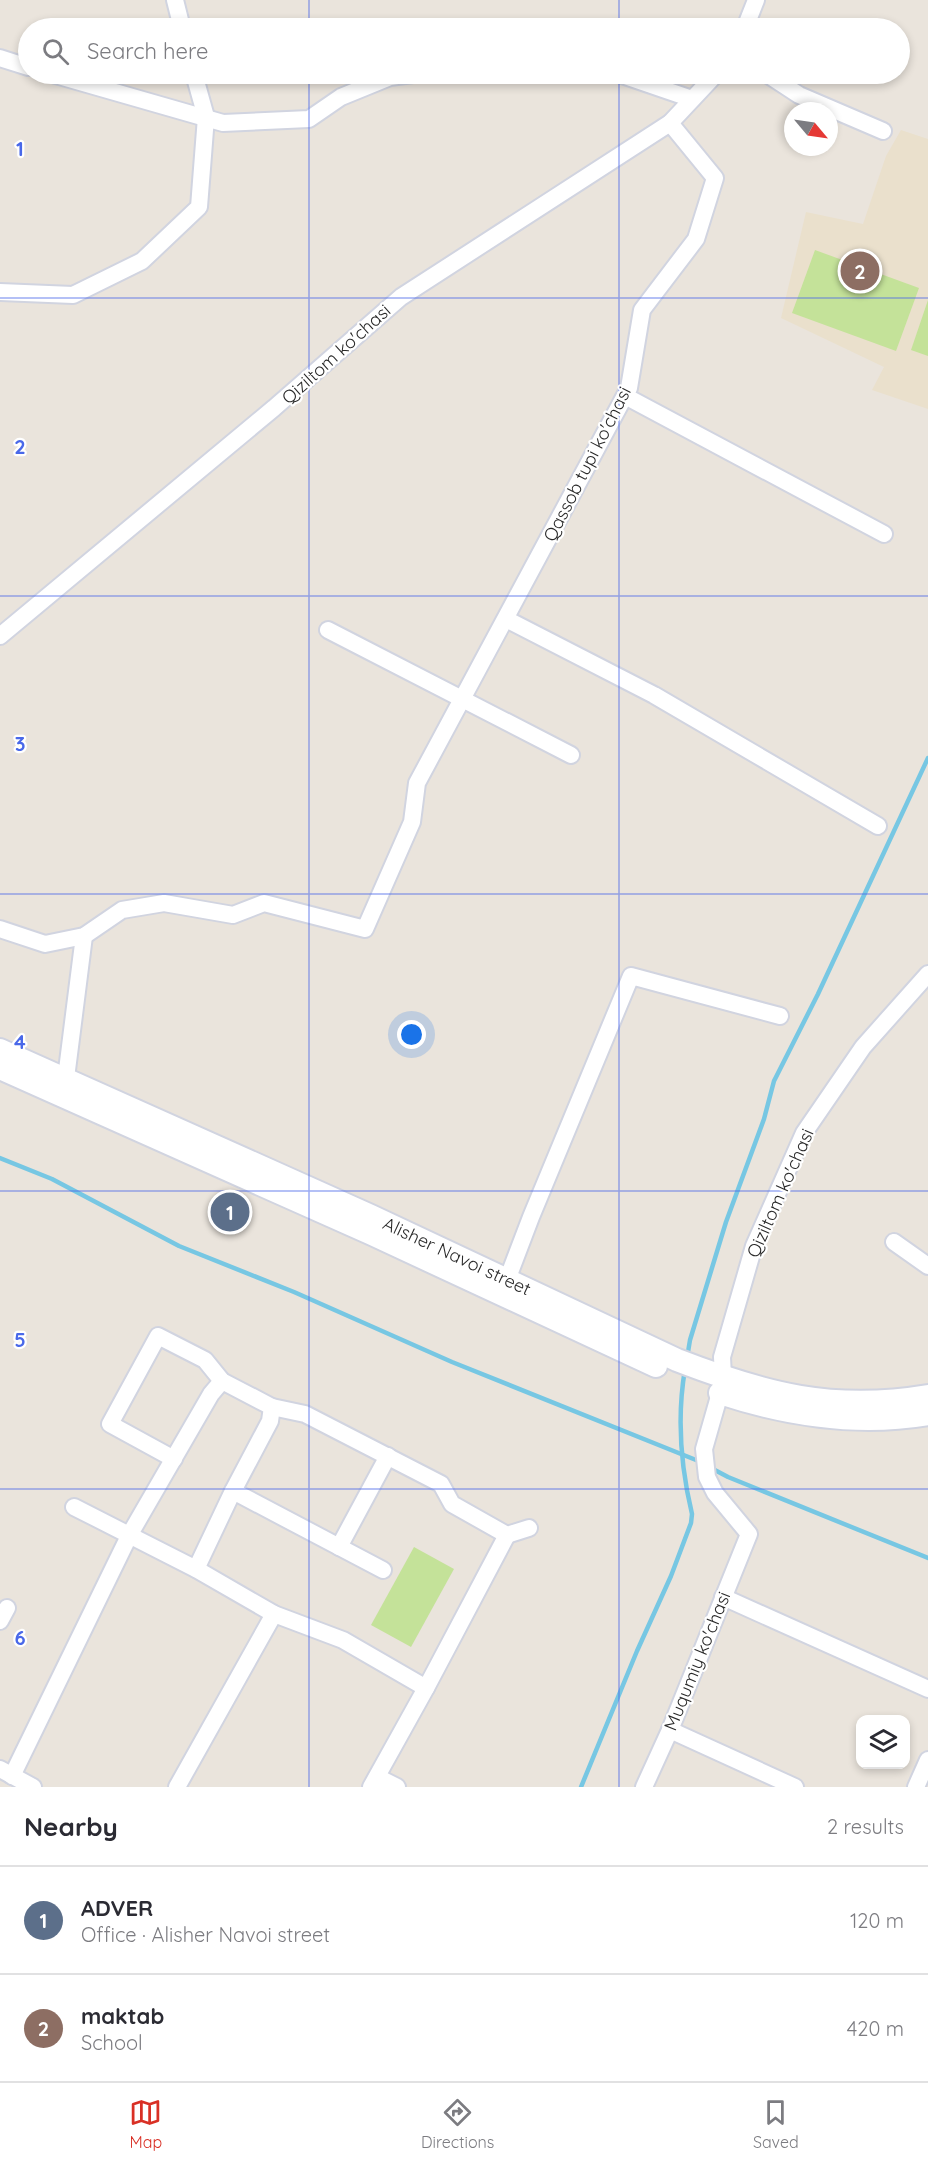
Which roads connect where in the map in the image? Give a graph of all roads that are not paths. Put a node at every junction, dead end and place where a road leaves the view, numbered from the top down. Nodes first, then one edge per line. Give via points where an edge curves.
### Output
1 (175, 0) edge
2 (756, 0) edge
3 (180, 18) edge
4 (749, 18) edge
5 (0, 58) edge
6 (18, 64) edge
7 (88, 84) edge
8 (197, 84) edge
9 (373, 84) edge
10 (648, 84) edge
11 (706, 84) edge
12 (782, 84) edge
13 (692, 99) junction
14 (206, 117) junction
15 (670, 123) junction
16 (883, 131) dead end
17 (0, 292) edge
18 (625, 396) junction
19 (884, 534) dead end
20 (506, 619) junction
21 (328, 630) dead end
22 (0, 636) edge
23 (463, 701) junction
24 (571, 754) dead end
25 (878, 826) dead end
26 (0, 929) edge
27 (84, 936) junction
28 (928, 974) edge
29 (780, 1016) dead end
30 (0, 1050) edge
31 (0, 1068) edge
32 (63, 1086) junction
33 (894, 1242) dead end
34 (928, 1266) edge
35 (505, 1287) junction
36 (222, 1381) junction
37 (722, 1385) junction
38 (928, 1396) edge
39 (272, 1407) junction
40 (928, 1414) edge
41 (388, 1456) junction
42 (174, 1459) junction
43 (233, 1491) junction
44 (74, 1507) dead end
45 (529, 1528) dead end
46 (130, 1534) junction
47 (507, 1534) junction
48 (749, 1534) joint
49 (339, 1547) junction
50 (196, 1569) junction
51 (383, 1570) dead end
52 (723, 1597) junction
53 (274, 1614) junction
54 (426, 1688) junction
55 (928, 1689) edge
56 (670, 1730) junction
57 (928, 1760) edge
58 (6, 1773) edge
59 (374, 1782) edge
60 (33, 1787) edge
61 (177, 1787) edge
62 (397, 1787) edge
63 (644, 1787) edge
64 (795, 1787) edge
65 (916, 1787) edge

1 - 3 street
2 - 4 street
5 - 6 street
7 - 14 street
8 - 14 street
9 - 14 street via 341,97 309,119 223,123
10 - 13 street
11 - 13 street, Qiziltom ko'chasi
12 - 16 street
13 - 15 street, Qiziltom ko'chasi
14 - 17 street via 199,207 142,261 73,295
15 - 18 street, Qassob tupi ko'chasi via 715,178 696,239 642,310 630,388
15 - 22 street, Qiziltom ko'chasi via 401,297
18 - 19 street
18 - 20 street, Qassob tupi ko'chasi
20 - 23 street, Qassob tupi ko'chasi
20 - 25 street via 654,695
21 - 23 street
23 - 24 street
23 - 27 street, Qassob tupi ko'chasi via 417,783 412,822 365,929 264,903 233,915 164,903 122,910
26 - 27 street, Qassob tupi ko'chasi via 45,944
27 - 32 street
28 - 37 street, Qiziltom ko'chasi via 863,1047 804,1133 754,1246 722,1357
29 - 35 street via 631,976
30 - 32 main road, Alisher Navoi street
31 - 32 main road, Alisher Navoi street
32 - 35 main road, Alisher Navoi street
33 - 34 street
35 - 37 main road, Alisher Navoi street
36 - 39 street
36 - 42 street
36 - 42 street via 205,1360 158,1336 110,1424
37 - 38 main road, Alisher Navoi street via 821,1400 898,1401
37 - 40 main road, Alisher Navoi street via 785,1412 833,1418
37 - 48 street, Qiziltom ko'chasi via 704,1449 708,1477 715,1493
39 - 41 street via 305,1414
39 - 43 street via 270,1421
41 - 47 street via 441,1484 452,1504
41 - 49 street
42 - 46 street
43 - 49 street
43 - 50 street
44 - 46 street
45 - 47 street
46 - 50 street
46 - 58 street
47 - 54 street
48 - 52 street, Muqumiy ko'chasi
49 - 51 street
50 - 53 street
52 - 55 street
52 - 56 street, Muqumiy ko'chasi
53 - 54 street via 343,1640
53 - 61 street
54 - 59 street
56 - 63 street, Muqumiy ko'chasi
56 - 64 street
57 - 65 street
58 - 60 street
59 - 62 street

